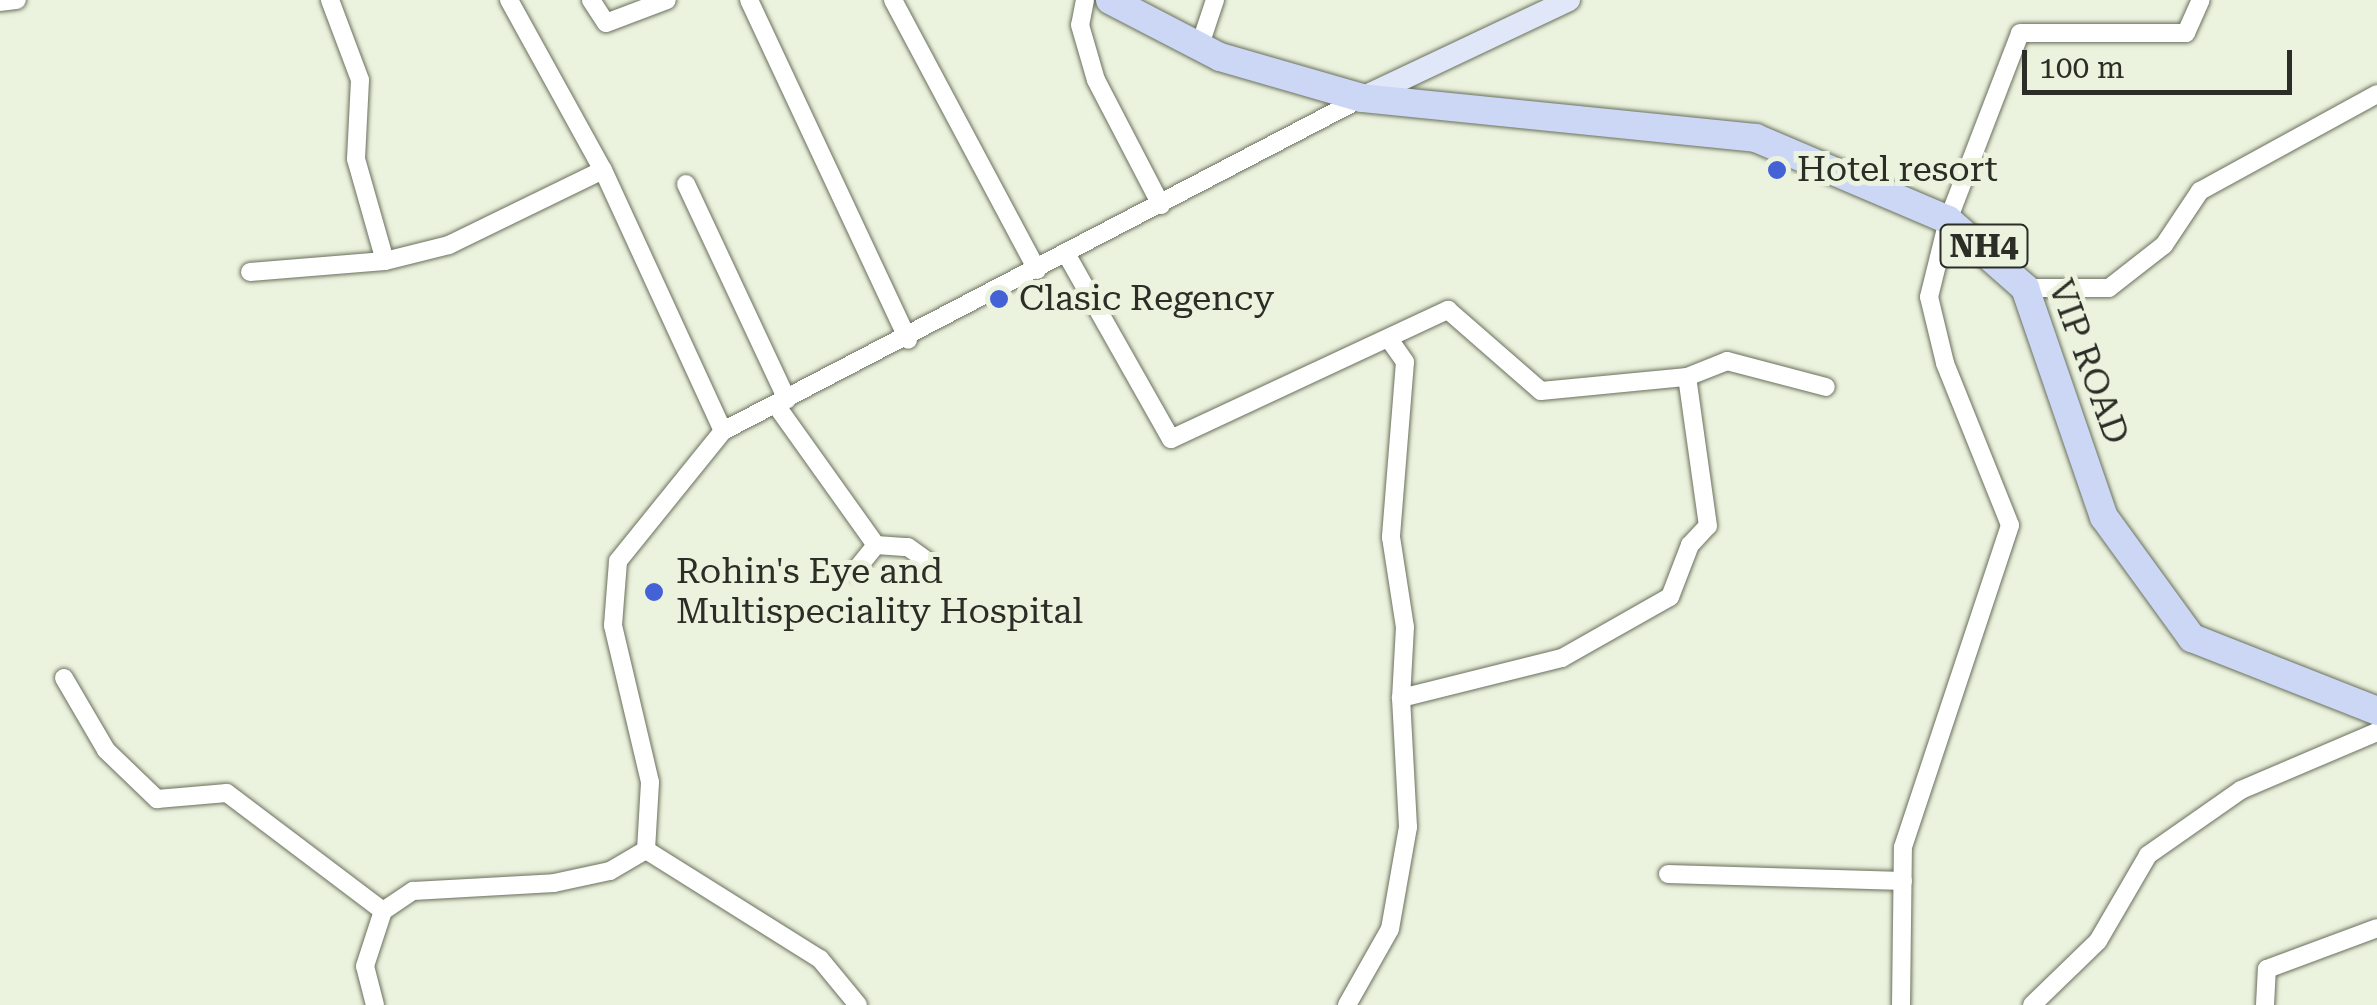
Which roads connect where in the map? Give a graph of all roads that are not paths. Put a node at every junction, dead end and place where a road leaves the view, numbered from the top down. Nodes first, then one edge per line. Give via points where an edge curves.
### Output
1 (18, 0) edge
2 (330, 0) edge
3 (509, 0) edge
4 (590, 0) edge
5 (667, 0) edge
6 (749, 0) edge
7 (893, 0) edge
8 (1085, 0) edge
9 (1215, 0) edge
10 (1569, 0) edge
11 (2201, 0) edge
12 (0, 2) edge
13 (1116, 2) edge
14 (1200, 48) junction
15 (2377, 94) edge
16 (1362, 98) junction
17 (602, 170) junction
18 (686, 184) dead end
19 (1160, 205) junction
20 (1948, 220) junction
21 (1068, 257) junction
22 (385, 261) junction
23 (1036, 270) junction
24 (250, 272) dead end
25 (2025, 288) junction
26 (1390, 339) junction
27 (908, 340) junction
28 (1687, 377) junction
29 (1826, 387) dead end
30 (782, 402) junction
31 (723, 431) junction
32 (876, 545) junction
33 (927, 561) dead end
34 (855, 571) dead end
35 (64, 678) dead end
36 (1401, 698) junction
37 (2377, 711) edge
38 (2377, 732) edge
39 (646, 850) junction
40 (1668, 874) dead end
41 (1902, 880) junction
42 (384, 911) junction
43 (2377, 928) edge
44 (375, 1005) edge
45 (858, 1005) edge
46 (1347, 1005) edge
47 (1901, 1005) edge
48 (2032, 1005) edge
49 (2265, 1005) edge

1 - 12 street
2 - 22 street via 360,80 356,159
3 - 17 street
4 - 5 street via 606,23
6 - 27 street
7 - 23 street
8 - 19 street via 1080,25 1096,80
9 - 14 street
10 - 16 main road
11 - 20 street via 2186,33 2020,33
13 - 14 highway, NH4
14 - 16 highway, NH4
15 - 25 street via 2200,191 2164,245 2109,288
16 - 19 street
16 - 20 highway, VIP ROAD / NH4 via 1756,138
17 - 22 street via 450,245
17 - 31 street
18 - 30 street
19 - 21 street
20 - 25 highway, VIP ROAD / NH4
20 - 41 street via 1929,297 1945,363 2010,525 1903,847
21 - 23 street
21 - 26 street via 1171,439
22 - 24 street
23 - 27 street
25 - 37 highway, VIP ROAD / NH4 via 2104,517 2150,589 2192,638
26 - 28 street via 1448,310 1541,390
26 - 36 street via 1404,362 1391,536 1405,626
27 - 30 street
28 - 29 street via 1727,361
28 - 36 street via 1708,526 1690,545 1670,597 1562,658
30 - 31 street
30 - 32 street
31 - 39 street via 618,561 613,625 650,782
32 - 33 street via 908,546
32 - 34 street
35 - 42 street via 106,750 158,799 227,792
36 - 46 street via 1408,827 1390,929
38 - 48 street via 2241,790 2148,855 2098,941
39 - 42 street via 610,871 554,883 412,891
39 - 45 street via 820,959
40 - 41 street
41 - 47 street
42 - 44 street via 365,966
43 - 49 street via 2267,970

